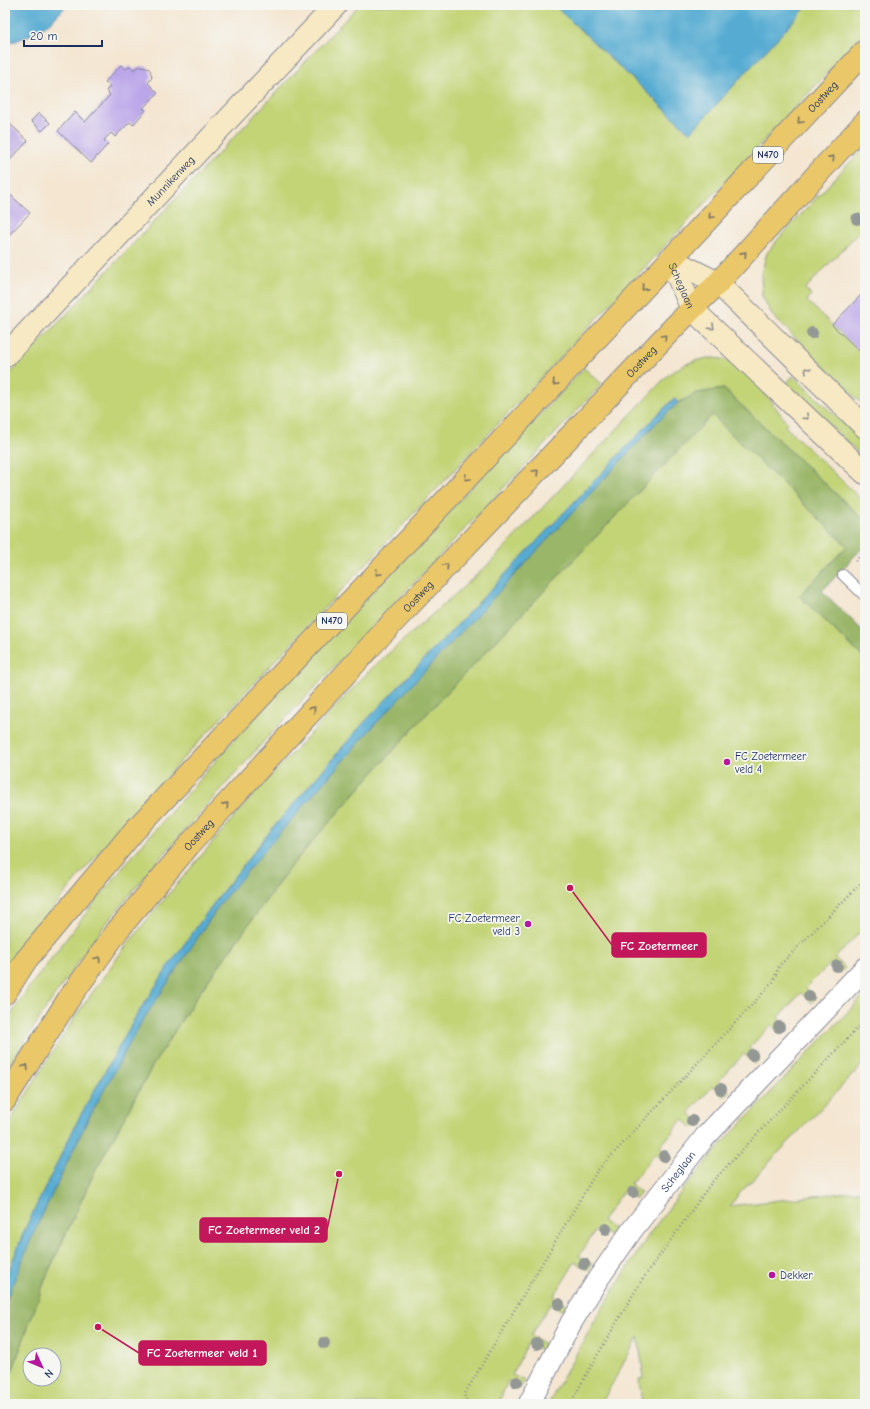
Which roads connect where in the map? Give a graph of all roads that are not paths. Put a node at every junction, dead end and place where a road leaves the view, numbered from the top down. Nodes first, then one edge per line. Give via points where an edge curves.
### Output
1 (336, 5) edge
2 (865, 51) edge
3 (865, 122) edge
4 (670, 259) junction
5 (718, 283) junction
6 (692, 309) junction
7 (5, 356) edge
8 (865, 427) edge
9 (865, 473) edge
10 (843, 575) dead end
11 (865, 596) edge
12 (865, 968) edge
13 (5, 992) edge
14 (5, 1100) edge
15 (529, 1404) edge

1 - 7 street, Munnikenweg
2 -> 4 main road, Oostweg / N470
5 -> 3 main road, Oostweg
4 - 5 street, Scheglaan
4 - 6 street, Scheglaan
4 -> 13 main road, Oostweg / N470 via 134,831 26,960
5 - 6 main road, Oostweg
8 -> 5 street, Scheglaan
6 -> 9 street, Scheglaan
14 -> 6 main road, Oostweg via 68,1000 118,930 190,845 381,635
10 - 11 lane
12 - 15 street, Scheglaan via 705,1138 632,1230 571,1323

